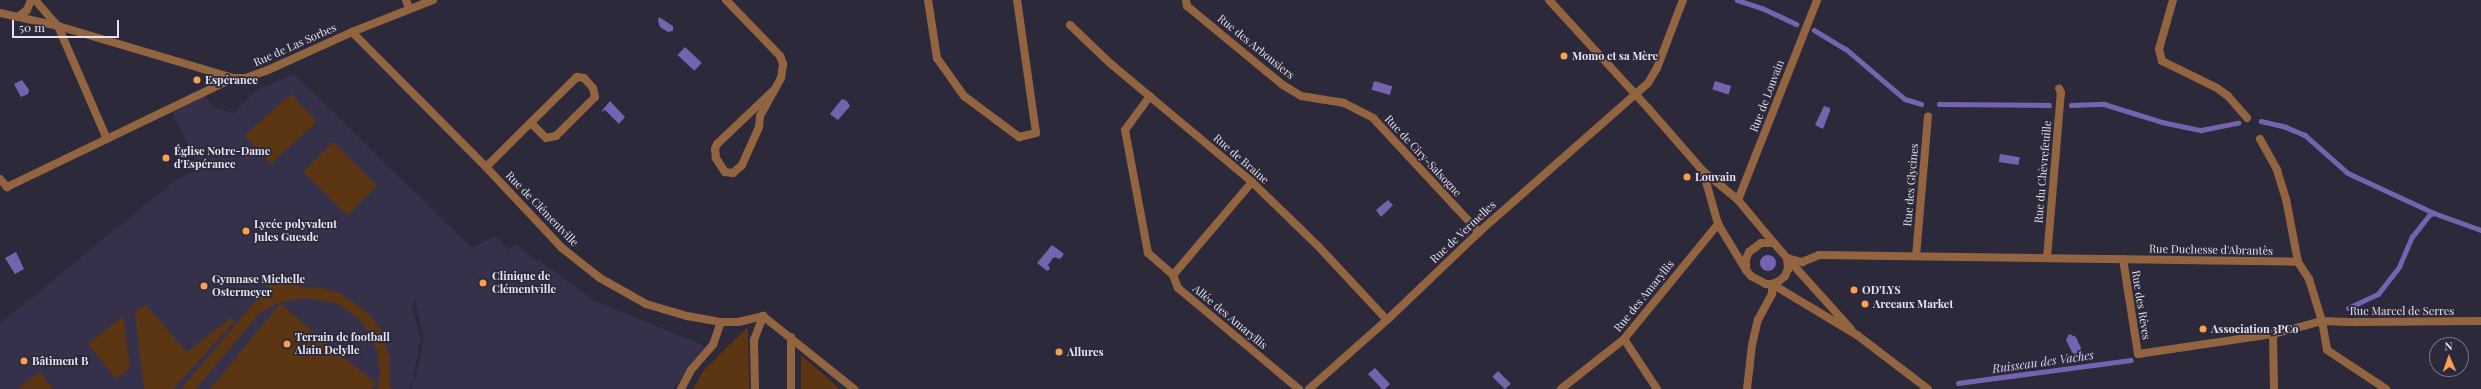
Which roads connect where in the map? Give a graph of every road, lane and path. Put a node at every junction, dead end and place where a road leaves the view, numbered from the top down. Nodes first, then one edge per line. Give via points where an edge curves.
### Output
1 (31, 0) edge
2 (35, 0) edge
3 (406, 0) edge
4 (433, 0) edge
5 (726, 0) edge
6 (928, 0) edge
7 (1017, 0) edge
8 (1186, 0) edge
9 (1549, 0) edge
10 (1683, 0) edge
11 (1817, 0) edge
12 (2173, 0) edge
13 (409, 8) junction
14 (0, 13) edge
15 (18, 17) junction
16 (1070, 25) dead end
17 (58, 26) junction
18 (352, 32) junction
19 (234, 78) junction
20 (2059, 88) dead end
21 (774, 90) junction
22 (1635, 93) junction
23 (1150, 96) junction
24 (1344, 103) joint
25 (1928, 117) dead end
26 (2247, 118) dead end
27 (531, 124) junction
28 (107, 138) junction
29 (2260, 139) dead end
30 (486, 167) junction
31 (1703, 171) junction
32 (0, 179) edge
33 (1252, 182) junction
34 (1738, 200) junction
35 (1718, 224) junction
36 (1479, 232) junction
37 (1774, 243) junction
38 (1916, 256) junction
39 (1787, 258) junction
40 (2047, 258) junction
41 (2123, 260) junction
42 (2298, 262) junction
43 (1746, 270) junction
44 (1173, 275) junction
45 (1772, 284) junction
46 (763, 316) junction
47 (1387, 320) junction
48 (2322, 321) junction
49 (2481, 321) edge
50 (721, 322) junction
51 (2273, 334) junction
52 (1857, 335) junction
53 (791, 337) junction
54 (1624, 340) junction
55 (681, 389) edge
56 (755, 389) edge
57 (791, 389) edge
58 (853, 389) edge
59 (1299, 389) edge
60 (1309, 389) edge
61 (1561, 389) edge
62 (1657, 389) edge
63 (1747, 389) edge
64 (1928, 389) edge
65 (2274, 389) edge
66 (2386, 389) edge

1 - 15 street via 27,10
2 - 17 street
3 - 13 street
4 - 13 street, Rue de Las Sorbes
5 - 21 street via 782,59 781,78
6 - 7 street via 937,58 964,96 1018,137 1036,133
8 - 24 street, Rue des Arbousiers via 1187,6 1283,85 1301,96
9 - 22 street
10 - 22 street, Rue de Vermelles via 1657,68 1648,83
11 - 34 street, Rue de Louvain
12 - 26 street via 2159,49 2162,61 2217,88 2228,96
13 - 18 street, Rue de Las Sorbes
14 - 15 street, Rue de Las Sorbes
15 - 17 street, Rue de Las Sorbes
16 - 23 street, Rue de Braine
17 - 19 street, Rue de Las Sorbes
17 - 28 street
18 - 19 street, Rue de Las Sorbes via 268,70 246,78
18 - 30 street, Rue de Clémentville
19 - 28 street
20 - 40 street, Rue du Chèvrefeuille via 2061,94
21 - 21 street via 717,144 716,158 725,172 733,173 742,165 759,127 760,116
22 - 31 street
22 - 36 street, Rue de Vermelles
23 - 33 street, Rue de Braine
23 - 44 street, Allée des Amaryllis via 1125,130 1148,253
24 - 36 street, Rue de Ciry-Salsogne via 1373,118
25 - 38 street, Rue des Glycines
27 - 27 street via 546,138 556,136 595,97 593,88 584,78 577,77
27 - 30 street
28 - 32 street via 7,187
29 - 42 street via 2277,170 2286,199
30 - 50 street, Rue de Clémentville via 562,248 600,278 646,304 687,316
31 - 34 street
31 - 35 street
33 - 44 street
33 - 47 street, Rue de Braine via 1318,246
34 - 37 street
35 - 43 street
35 - 54 street, Rue des Amaryllis
36 - 47 street, Rue de Vermelles
37 - 39 street
37 - 43 street via 1761,243 1754,247 1746,259
38 - 39 street, Rue des Rêves via 1819,255 1802,262
38 - 40 street, Rue des Rêves
39 - 45 street via 1788,269 1785,276
39 - 52 street
40 - 41 street, Rue des Rêves
41 - 42 street, Rue Duchesse d'Abrantès
41 - 51 street, Rue des Rêves via 2138,354
42 - 48 street via 2309,279
43 - 45 street via 1758,281
44 - 59 street, Allée des Amaryllis via 1178,288
45 - 52 street
45 - 63 street via 1772,294 1758,320 1752,345
46 - 50 street, Rue de Clémentville via 738,322
46 - 53 street
46 - 56 street via 754,340
47 - 60 street, Rue de Vermelles
48 - 49 street, Rue Marcel de Serres
48 - 51 street, Rue des Rêves
48 - 66 street via 2327,350
50 - 55 street via 713,345 691,370
51 - 65 street
52 - 64 street
53 - 57 street
53 - 58 street
54 - 61 street, Rue des Amaryllis
54 - 62 street

